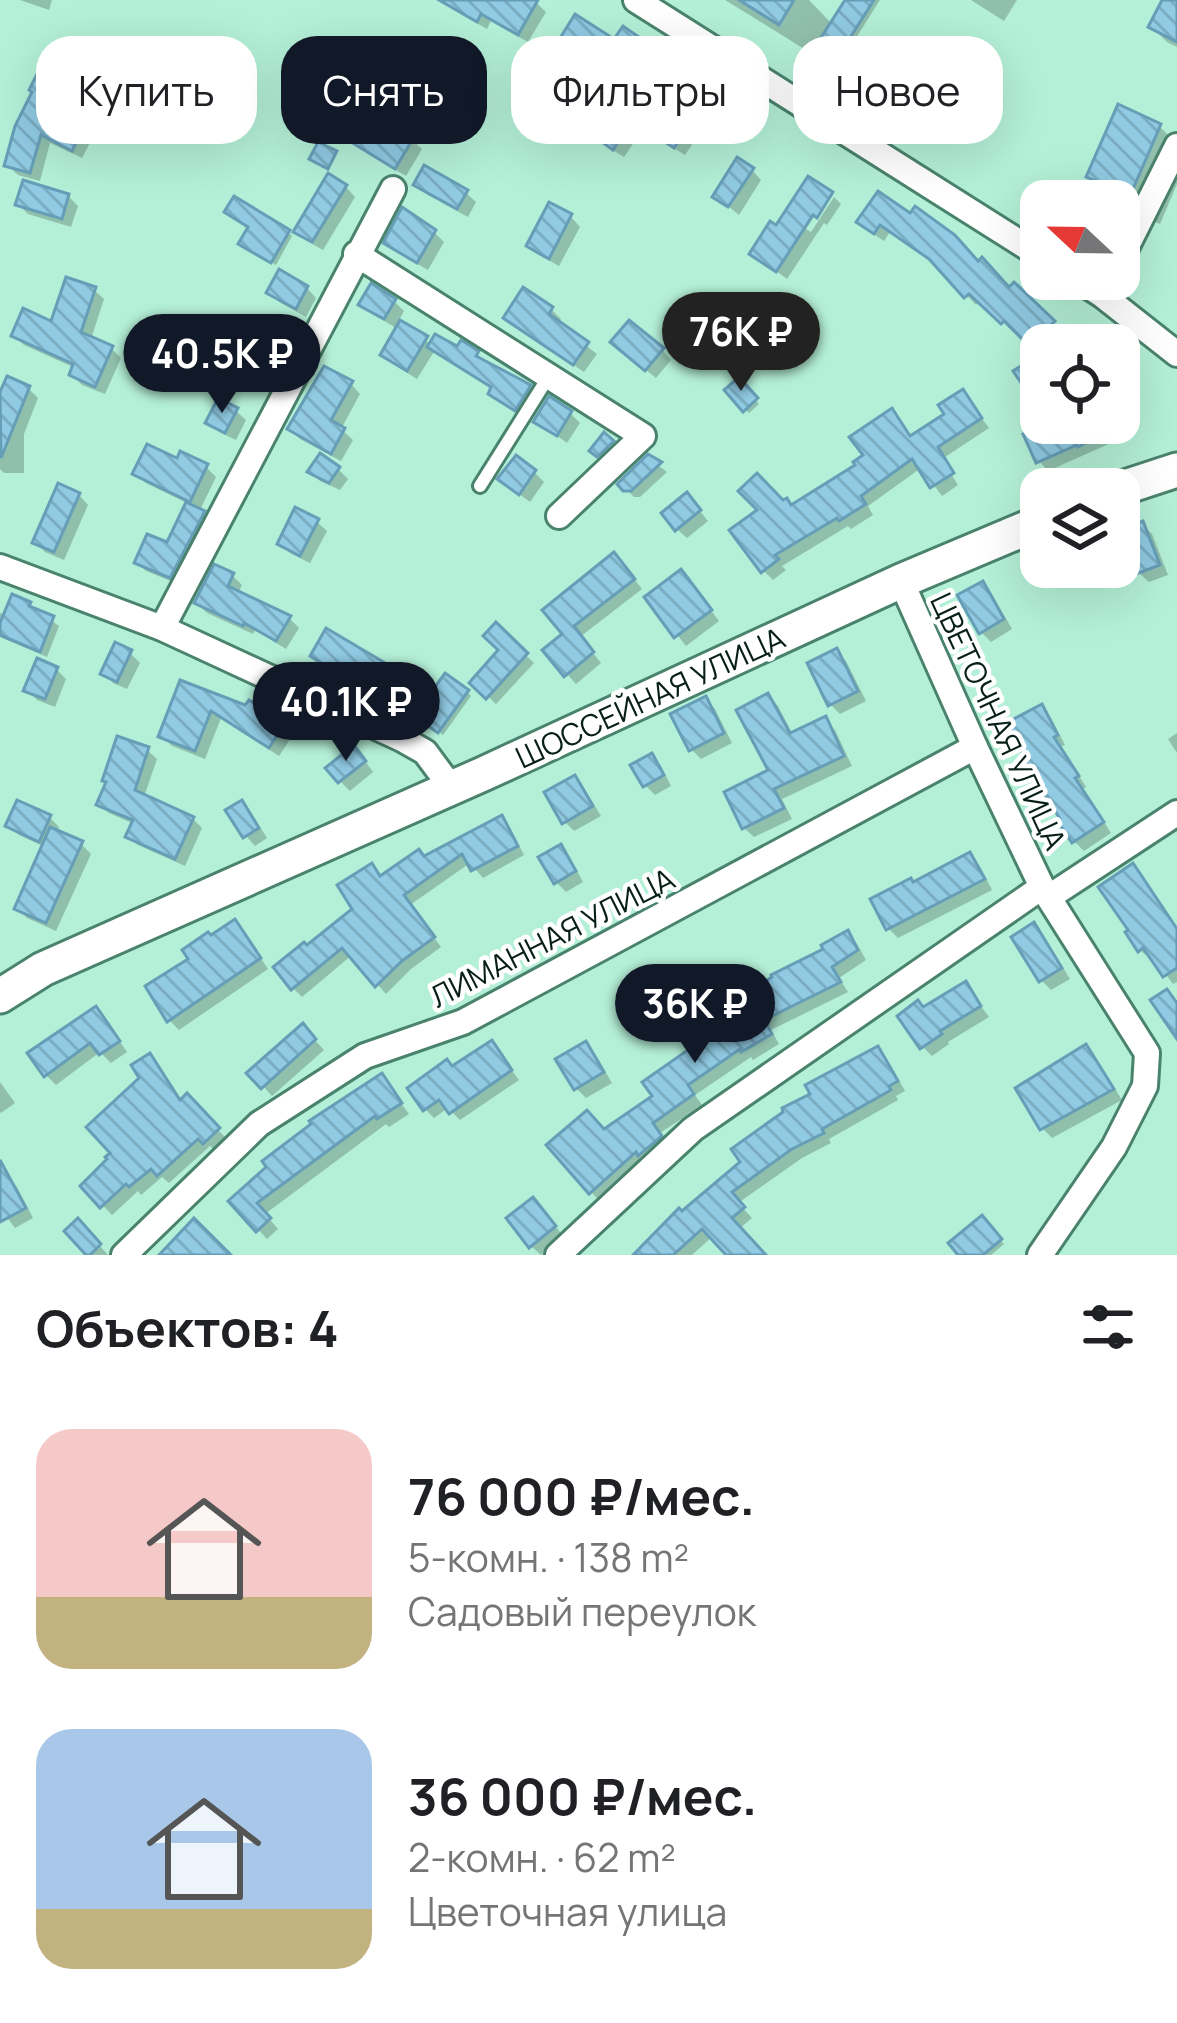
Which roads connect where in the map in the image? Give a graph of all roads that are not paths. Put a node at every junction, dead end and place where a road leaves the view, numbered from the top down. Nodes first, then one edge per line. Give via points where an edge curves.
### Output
1 (636, 0) edge
2 (1177, 146) edge
3 (393, 189) dead end
4 (1140, 220) edge
5 (1020, 243) edge
6 (356, 254) junction
7 (1120, 300) edge
8 (1177, 354) edge
9 (548, 376) junction
10 (1177, 470) edge
11 (1140, 482) edge
12 (480, 485) dead end
13 (559, 516) dead end
14 (1020, 531) edge
15 (0, 567) edge
16 (901, 581) junction
17 (162, 628) junction
18 (975, 746) junction
19 (451, 787) junction
20 (1177, 813) edge
21 (1046, 892) junction
22 (0, 996) edge
23 (124, 1255) edge
24 (558, 1255) edge
25 (1040, 1255) edge

1 - 5 street
2 - 4 street
3 - 6 street
6 - 9 street
6 - 17 street
7 - 8 street
9 - 12 lane
9 - 13 street via 643,436
10 - 11 main road
14 - 16 main road, ШОССЕЙНАЯ УЛИЦА
15 - 17 street
16 - 18 street, ЦВЕТОЧНАЯ УЛИЦА
16 - 19 main road, ШОССЕЙНАЯ УЛИЦА
17 - 19 street via 425,752
18 - 21 street, ЦВЕТОЧНАЯ УЛИЦА
18 - 23 street, ЛИМАННАЯ УЛИЦА via 464,1022 365,1056 259,1124
19 - 22 main road, ШОССЕЙНАЯ УЛИЦА via 43,969
20 - 21 street, ЦВЕТОЧНАЯ УЛИЦА
21 - 24 street, ЦВЕТОЧНАЯ УЛИЦА via 693,1130
21 - 25 street, ЦВЕТОЧНАЯ УЛИЦА via 1147,1053 1145,1086 1114,1147

